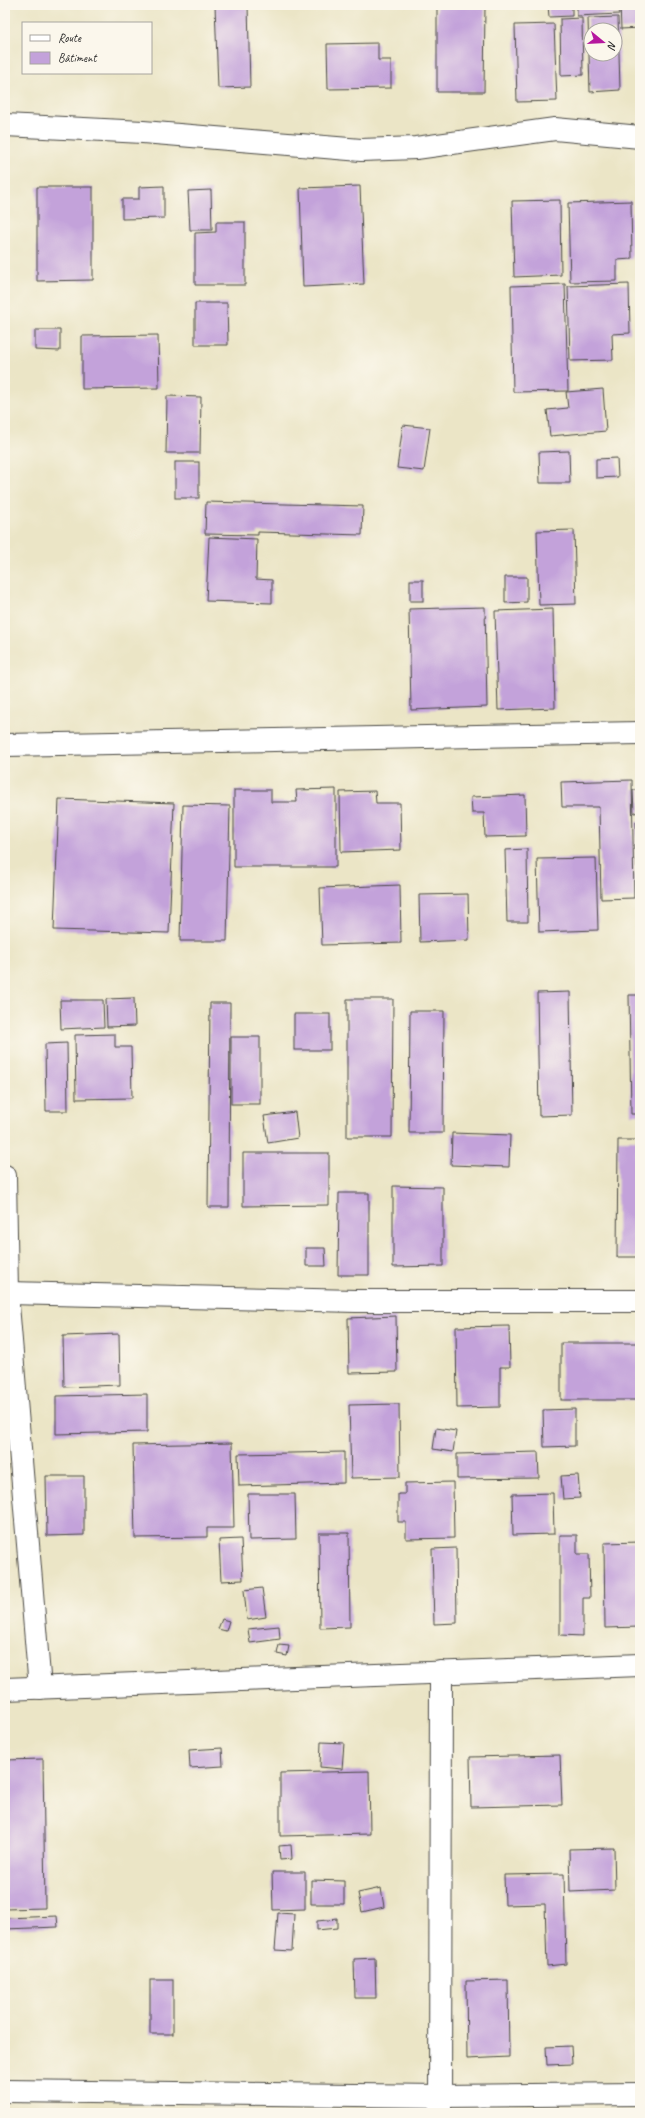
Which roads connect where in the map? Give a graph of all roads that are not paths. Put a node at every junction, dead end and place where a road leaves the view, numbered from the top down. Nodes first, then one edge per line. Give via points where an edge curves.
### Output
1 (5, 125) edge
2 (640, 138) edge
3 (640, 733) edge
4 (5, 745) edge
5 (5, 1176) edge
6 (7, 1293) junction
7 (640, 1301) edge
8 (640, 1665) edge
9 (441, 1672) junction
10 (5, 1688) edge
11 (40, 1688) junction
12 (5, 2091) edge
13 (640, 2094) edge
14 (440, 2104) edge

1 - 2 street via 143,132 361,150 416,148 555,130
3 - 4 street
5 - 6 street
6 - 7 street via 356,1301
6 - 11 street
8 - 9 street
9 - 11 street
9 - 14 street
10 - 11 street
12 - 14 street
13 - 14 street

